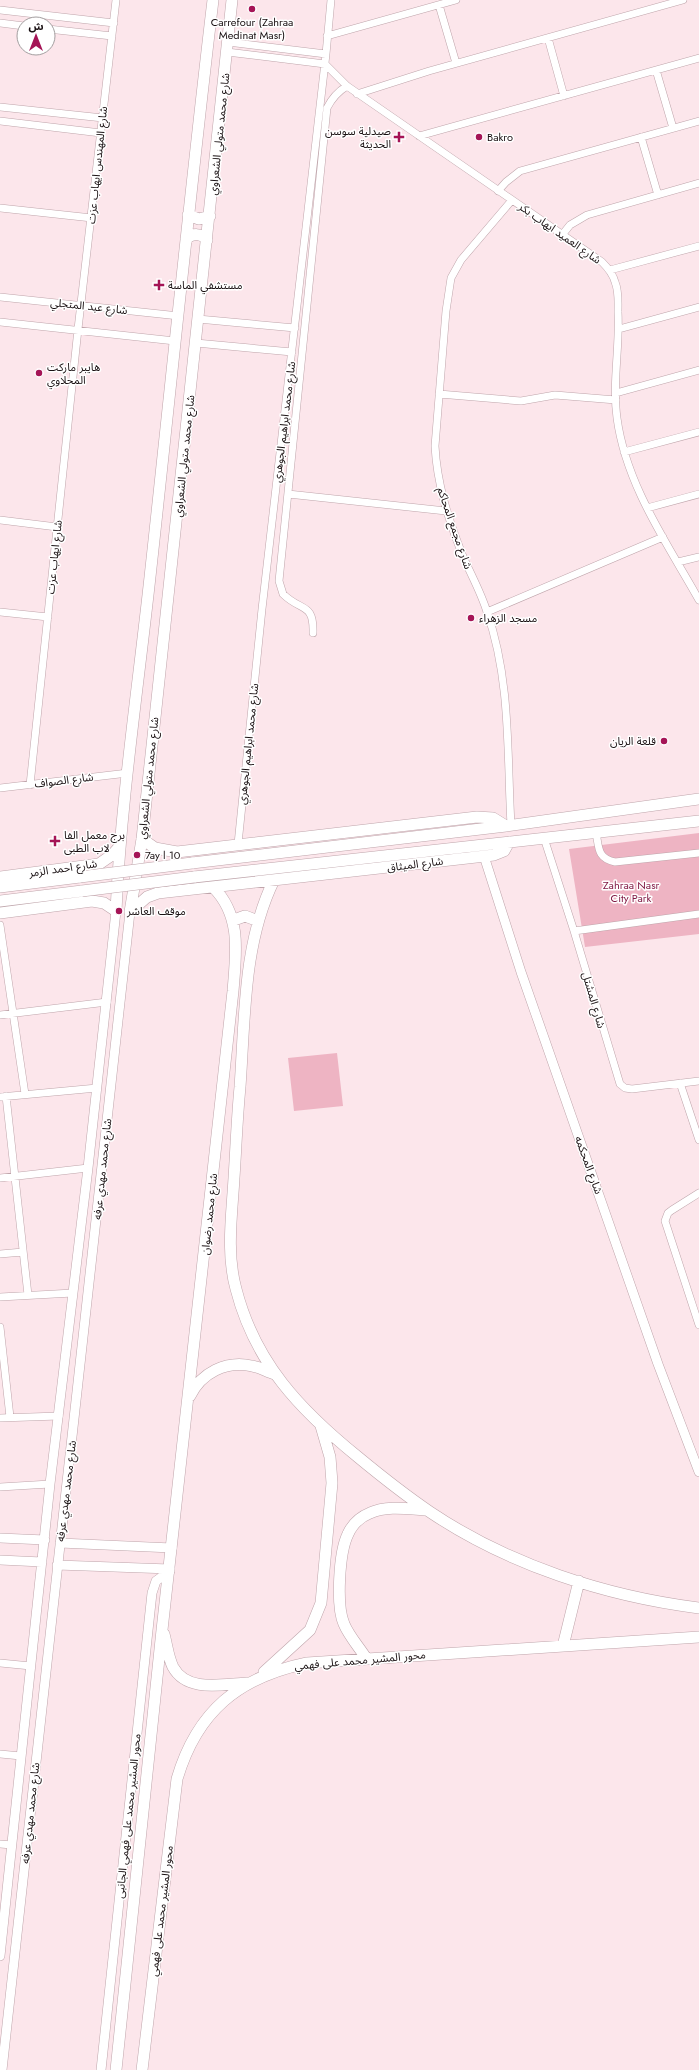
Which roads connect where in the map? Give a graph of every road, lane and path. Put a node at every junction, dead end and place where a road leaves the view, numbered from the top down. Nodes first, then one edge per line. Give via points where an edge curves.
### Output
1 (116, 0) edge
2 (213, 0) edge
3 (232, 0) edge
4 (331, 0) edge
5 (456, 0) edge
6 (682, 0) edge
7 (439, 5) junction
8 (0, 10) edge
9 (0, 23) edge
10 (114, 23) junction
11 (16, 25) edge
12 (56, 30) edge
13 (112, 36) junction
14 (327, 36) junction
15 (548, 38) junction
16 (227, 47) junction
17 (326, 54) junction
18 (699, 58) edge
19 (456, 63) junction
20 (325, 64) junction
21 (656, 70) junction
22 (347, 86) junction
23 (357, 94) junction
24 (564, 96) junction
25 (0, 107) edge
26 (103, 118) junction
27 (0, 121) edge
28 (699, 121) edge
29 (673, 128) junction
30 (101, 133) junction
31 (419, 136) junction
32 (641, 137) junction
33 (699, 184) edge
34 (498, 191) junction
35 (658, 195) junction
36 (512, 200) junction
37 (0, 208) edge
38 (188, 215) junction
39 (210, 216) junction
40 (92, 218) junction
41 (562, 234) junction
42 (186, 239) junction
43 (207, 240) junction
44 (699, 246) edge
45 (610, 270) junction
46 (0, 297) edge
47 (82, 304) junction
48 (699, 308) edge
49 (179, 316) junction
50 (198, 319) junction
51 (0, 322) edge
52 (295, 328) junction
53 (78, 329) junction
54 (619, 330) junction
55 (175, 341) junction
56 (196, 342) junction
57 (292, 352) junction
58 (699, 370) edge
59 (440, 394) junction
60 (616, 396) junction
61 (699, 432) edge
62 (624, 452) junction
63 (288, 494) junction
64 (699, 494) edge
65 (647, 508) junction
66 (446, 511) junction
67 (0, 520) edge
68 (57, 527) junction
69 (663, 537) junction
70 (699, 556) edge
71 (678, 562) junction
72 (699, 600) edge
73 (0, 612) edge
74 (487, 612) junction
75 (48, 617) junction
76 (313, 634) dead end
77 (133, 727) junction
78 (154, 728) junction
79 (130, 754) junction
80 (151, 755) junction
81 (128, 773) junction
82 (30, 784) junction
83 (0, 788) edge
84 (699, 799) edge
85 (699, 821) edge
86 (508, 826) junction
87 (596, 832) junction
88 (544, 838) junction
89 (142, 839) junction
90 (509, 842) junction
91 (238, 844) junction
92 (119, 847) junction
93 (170, 852) junction
94 (699, 853) edge
95 (484, 856) junction
96 (88, 866) junction
97 (0, 877) edge
98 (274, 880) junction
99 (0, 887) edge
100 (213, 887) junction
101 (176, 891) junction
102 (0, 901) edge
103 (88, 901) junction
104 (116, 912) junction
105 (130, 912) junction
106 (0, 913) edge
107 (699, 914) edge
108 (234, 920) junction
109 (258, 921) junction
110 (0, 925) edge
111 (574, 931) junction
112 (107, 1002) junction
113 (13, 1014) junction
114 (0, 1015) edge
115 (699, 1081) edge
116 (680, 1084) junction
117 (97, 1088) junction
118 (25, 1094) junction
119 (3, 1096) edge
120 (699, 1140) edge
121 (88, 1168) junction
122 (16, 1176) junction
123 (0, 1178) edge
124 (699, 1193) edge
125 (23, 1252) junction
126 (0, 1254) edge
127 (73, 1293) junction
128 (28, 1295) junction
129 (0, 1297) edge
130 (699, 1325) edge
131 (0, 1327) edge
132 (2, 1369) edge
133 (275, 1374) junction
134 (4, 1392) edge
135 (188, 1400) junction
136 (59, 1416) junction
137 (10, 1417) junction
138 (0, 1418) edge
139 (321, 1425) junction
140 (53, 1462) junction
141 (69, 1469) junction
142 (699, 1472) edge
143 (50, 1484) junction
144 (0, 1487) edge
145 (66, 1491) junction
146 (427, 1510) junction
147 (0, 1538) edge
148 (45, 1540) junction
149 (60, 1543) junction
150 (172, 1548) junction
151 (0, 1560) edge
152 (42, 1562) junction
153 (58, 1565) junction
154 (170, 1570) junction
155 (579, 1581) junction
156 (699, 1608) edge
157 (162, 1630) junction
158 (699, 1637) edge
159 (563, 1646) junction
160 (366, 1658) junction
161 (0, 1663) edge
162 (31, 1666) junction
163 (257, 1678) junction
164 (247, 1683) junction
165 (0, 1754) edge
166 (21, 1756) junction
167 (0, 1844) edge
168 (12, 1845) junction
169 (4, 1891) edge
170 (0, 1956) edge
171 (2, 2070) edge
172 (101, 2070) edge
173 (116, 2070) edge
174 (142, 2070) edge

1 - 10 street, شارع المهندس ايهاب عزت
2 - 38 main road, شارع محمد متولي الشعراوي
3 - 16 main road, شارع محمد متولي الشعراوي
4 - 14 street, شارع محمد ابراهيم الجوهري
5 - 7 street
6 - 15 street
7 - 14 street
7 - 19 street
8 - 10 street
9 - 11 street
10 - 13 street, شارع المهندس ايهاب عزت
12 - 13 street
13 - 26 street, شارع المهندس ايهاب عزت
14 - 17 street, شارع محمد ابراهيم الجوهري
15 - 19 street
15 - 24 street
16 - 17 street
16 - 20 street
16 - 39 main road, شارع محمد متولي الشعراوي
17 - 20 street, شارع محمد ابراهيم الجوهري
18 - 21 street
19 - 23 street
20 - 22 street, شارع العميد ايهاب بكر
20 - 52 street, شارع محمد ابراهيم الجوهري
21 - 24 street
21 - 29 street
22 - 23 street, شارع العميد ايهاب بكر
22 - 63 street via 331,99 327,108
23 - 31 street, شارع العميد ايهاب بكر
24 - 31 street
25 - 26 street
26 - 30 street, شارع المهندس ايهاب عزت
27 - 30 street
28 - 29 street
29 - 32 street
30 - 40 street, شارع المهندس ايهاب عزت
31 - 34 street, شارع العميد ايهاب بكر
32 - 34 street via 520,172
32 - 35 street
33 - 35 street
34 - 36 street, شارع العميد ايهاب بكر
35 - 41 street via 587,215 570,225
36 - 41 street, شارع العميد ايهاب بكر
36 - 59 street, شارع مجمع المحاكم via 461,260 451,278
37 - 40 street
38 - 39 main road via 199,219
38 - 42 main road, شارع محمد متولي الشعراوي
39 - 43 main road, شارع محمد متولي الشعراوي
40 - 47 street, شارع المهندس ايهاب عزت
41 - 45 street, شارع العميد ايهاب بكر
42 - 43 main road via 195,234
42 - 49 main road, شارع محمد متولي الشعراوي
43 - 50 main road, شارع محمد متولي الشعراوي
44 - 45 street
45 - 54 street, شارع العميد ايهاب بكر via 616,282
46 - 47 street, شارع عبد المتجلي
47 - 49 street, شارع عبد المتجلي
47 - 53 street, شارع المهندس ايهاب عزت
48 - 54 street
49 - 55 main road, شارع محمد متولي الشعراوي
50 - 52 street
50 - 56 main road, شارع محمد متولي الشعراوي
51 - 53 street
52 - 57 street, شارع محمد ابراهيم الجوهري
53 - 55 street
53 - 68 street, شارع ايهاب عزت
54 - 60 street, شارع العميد ايهاب بكر
55 - 77 main road, شارع محمد متولي الشعراوي
56 - 57 street
56 - 78 main road, شارع محمد متولي الشعراوي
57 - 91 street, شارع محمد ابراهيم الجوهري
58 - 60 street
59 - 60 street via 521,401 555,395
59 - 66 street, شارع مجمع المحاكم via 436,462
60 - 62 street, شارع العميد ايهاب بكر
61 - 62 street
62 - 65 street, شارع العميد ايهاب بكر
63 - 66 street
63 - 76 street via 280,588 288,599 310,612 313,617
64 - 65 street
65 - 69 street, شارع العميد ايهاب بكر
66 - 74 street, شارع مجمع المحاكم
67 - 68 street
68 - 75 street, شارع ايهاب عزت
69 - 71 street, شارع العميد ايهاب بكر
69 - 74 street
70 - 71 street
71 - 72 street, شارع العميد ايهاب بكر
73 - 75 street
74 - 86 street, شارع مجمع المحاكم via 504,688
75 - 82 street, شارع ايهاب عزت
77 - 78 main road via 136,733 142,735 150,733
77 - 79 main road, شارع محمد متولي الشعراوي
78 - 80 main road, شارع محمد متولي الشعراوي
79 - 80 main road via 135,748 143,747
79 - 81 main road, شارع محمد متولي الشعراوي
80 - 89 main road, شارع محمد متولي الشعراوي
81 - 82 street, شارع الصواف
81 - 92 main road, شارع محمد متولي الشعراوي
82 - 83 street, شارع الصواف
84 - 86 main road
85 - 87 main road
86 - 91 main road via 493,818 477,817
86 - 99 main road, bridge
87 - 88 main road
87 - 94 street via 600,854 606,860 614,862
88 - 90 main road
88 - 111 street, شارع المشتل
89 - 93 main road via 155,848
89 - 105 main road, شارع محمد متولي الشعراوي
90 - 95 main road, شارع الميثاق via 499,854
90 - 102 main road, bridge via 194,876
91 - 93 main road
92 - 96 main road, شارع احمد الزمر via 108,859
92 - 104 main road, شارع محمد متولي الشعراوي
93 - 101 main road via 166,873
95 - 98 main road, شارع الميثاق
95 - 142 street, شارع المحكمه via 521,972 658,1364
96 - 97 main road, شارع احمد الزمر
96 - 103 main road via 95,877 96,886
98 - 100 main road, شارع الميثاق
98 - 109 main road, شارع محمد رضوان
100 - 101 main road, شارع الميثاق
100 - 108 main road, شارع محمد رضوان via 226,903
101 - 105 main road, شارع الميثاق via 152,895
103 - 104 main road via 100,902
103 - 106 main road
104 - 112 street, شارع محمد مهدي عرفه
105 - 141 street, شارع محمد مهدي عرفه
107 - 111 street
108 - 109 main road via 245,916
108 - 135 main road, شارع محمد رضوان via 236,949 233,990
109 - 133 main road, شارع محمد رضوان via 250,966 237,1115 231,1263 244,1315 258,1347
110 - 113 street
111 - 116 street, شارع المشتل via 620,1084 625,1088 632,1088
112 - 113 street
112 - 117 street, شارع محمد مهدي عرفه
113 - 114 street
113 - 118 street
115 - 116 street, شارع المشتل
116 - 120 street
117 - 118 street
117 - 121 street, شارع محمد مهدي عرفه
118 - 119 street
119 - 122 street
121 - 122 street
121 - 127 street, شارع محمد مهدي عرفه
122 - 123 street
122 - 125 street
124 - 130 street via 668,1213 665,1221
125 - 126 street
125 - 128 street
127 - 128 street
127 - 136 street, شارع محمد مهدي عرفه
128 - 129 street
131 - 132 street
132 - 134 street
133 - 135 main road via 252,1366 226,1366 203,1378
133 - 139 main road, شارع محمد رضوان via 298,1403
134 - 137 street
135 - 150 main road, شارع محمد رضوان
136 - 137 street
136 - 140 street, شارع محمد مهدي عرفه
137 - 138 street
139 - 146 main road
139 - 163 main road via 330,1457 332,1483 320,1608 315,1622 304,1638
140 - 141 street via 58,1469
140 - 143 street, شارع محمد مهدي عرفه
141 - 145 street, شارع محمد مهدي عرفه
143 - 144 street
143 - 145 street via 60,1484
143 - 148 street, شارع محمد مهدي عرفه
145 - 149 street, شارع محمد مهدي عرفه
146 - 155 main road via 485,1544
146 - 160 main road via 377,1510 360,1519 344,1543 338,1600 344,1625
147 - 148 street
148 - 152 street, شارع محمد مهدي عرفه
149 - 150 street
149 - 153 street, شارع محمد مهدي عرفه
150 - 154 main road
151 - 152 street
152 - 162 street, شارع محمد مهدي عرفه
153 - 154 street
153 - 171 street, شارع محمد مهدي عرفه
154 - 157 main road
154 - 172 street, محور المشير محمد على فهمي الجانبى via 156,1581 152,1594
155 - 156 main road via 640,1598
155 - 159 main road
157 - 164 main road via 172,1665 184,1680 202,1685
157 - 173 main road
158 - 159 main road, محور المشير محمد على فهمي
159 - 160 main road, محور المشير محمد على فهمي
160 - 163 main road, محور المشير محمد على فهمي via 307,1663 283,1668
161 - 162 street
162 - 166 street, شارع محمد مهدي عرفه
163 - 164 main road, محور المشير محمد على فهمي
164 - 174 main road, محور المشير محمد على فهمي via 221,1703 198,1730 177,1779
165 - 166 street
166 - 168 street, شارع محمد مهدي عرفه
167 - 168 street
168 - 169 street, شارع محمد مهدي عرفه
169 - 170 street, شارع محمد مهدي عرفه

